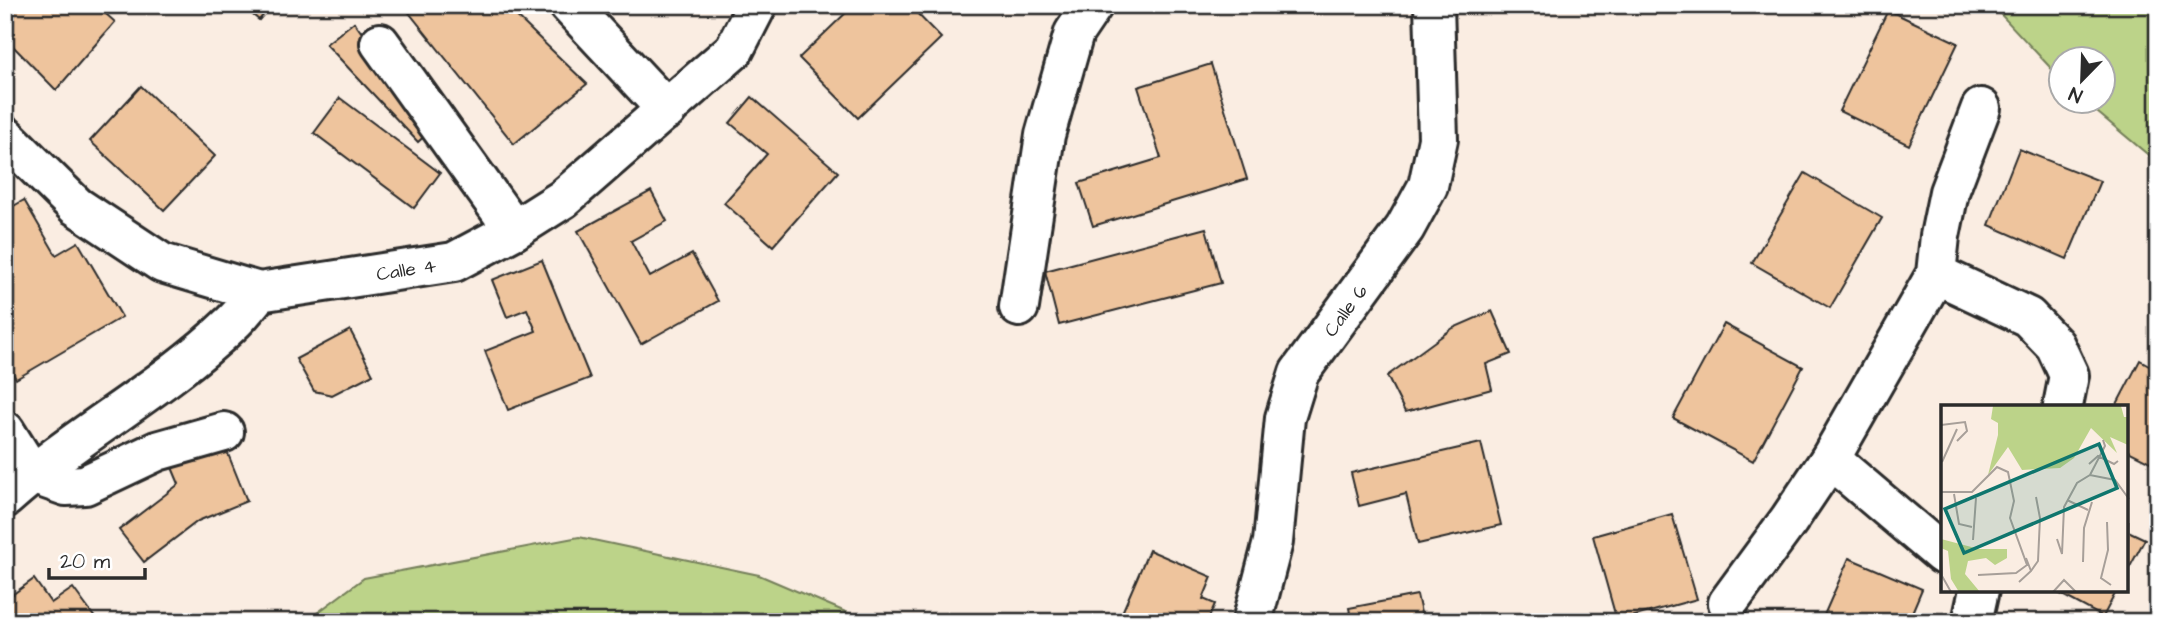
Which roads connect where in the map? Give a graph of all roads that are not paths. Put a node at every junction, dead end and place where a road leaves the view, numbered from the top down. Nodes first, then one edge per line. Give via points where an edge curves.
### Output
1 (569, 5) edge
2 (757, 5) edge
3 (1093, 5) edge
4 (1434, 5) edge
5 (380, 43) dead end
6 (1981, 107) dead end
7 (667, 110) junction
8 (5, 136) edge
9 (514, 230) junction
10 (1936, 274) junction
11 (259, 292) junction
12 (1019, 307) dead end
13 (2063, 405) edge
14 (5, 430) edge
15 (223, 432) dead end
16 (1830, 459) junction
17 (19, 486) edge
18 (1941, 554) edge
19 (1979, 592) edge
20 (1728, 603) dead end
21 (1252, 622) edge
22 (1972, 622) edge

1 - 7 street
2 - 7 street, Calle 4 via 734,50
3 - 12 street via 1074,33 1045,135
4 - 21 street, Calle 6 via 1438,139 1428,186 1405,228 1298,373 1285,418 1273,542
5 - 9 street
6 - 10 street via 1950,192
7 - 9 street, Calle 4 via 563,199
8 - 11 street, Calle 4 via 76,206 162,263
9 - 11 street, Calle 4 via 454,262
10 - 13 street via 2028,317 2055,345 2069,374
10 - 16 street
11 - 17 street via 233,323 192,358
14 - 17 street
15 - 17 street via 158,452 85,485
16 - 18 street
16 - 20 street
19 - 22 street

